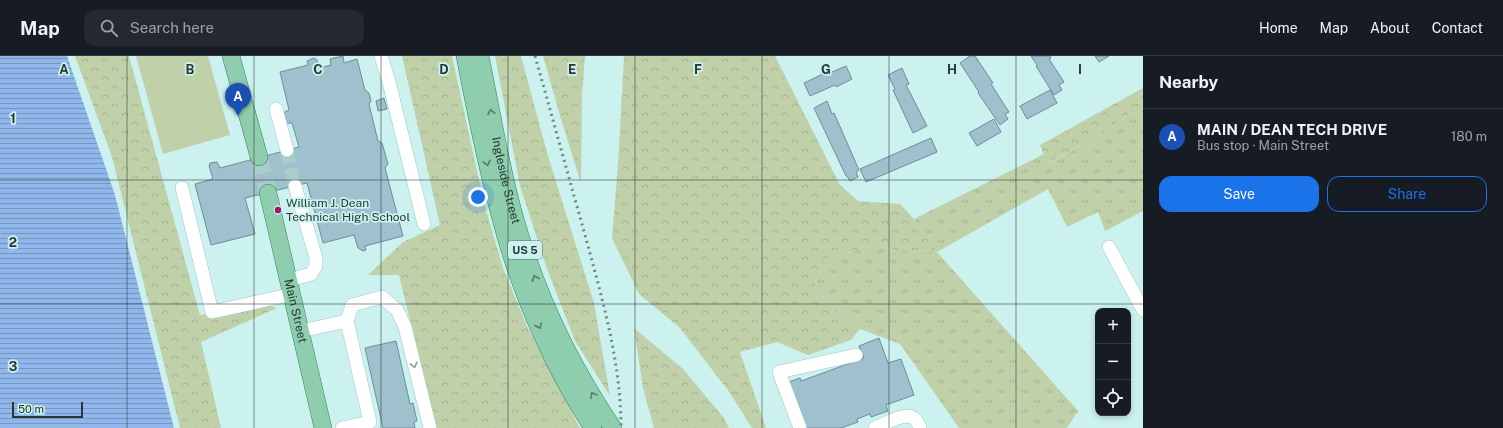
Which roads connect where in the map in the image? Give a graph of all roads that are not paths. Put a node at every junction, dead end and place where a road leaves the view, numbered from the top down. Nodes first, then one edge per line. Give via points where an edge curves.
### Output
1 (231, 56) edge
2 (381, 56) edge
3 (465, 56) edge
4 (480, 56) edge
5 (276, 109) dead end
6 (287, 150) tunnel mouth
7 (259, 157) tunnel mouth
8 (295, 186) tunnel mouth
9 (182, 188) dead end
10 (268, 193) tunnel mouth
11 (424, 224) dead end
12 (1109, 247) dead end
13 (291, 287) junction
14 (1143, 310) edge
15 (347, 321) junction
16 (301, 331) junction
17 (856, 355) dead end
18 (359, 426) edge
19 (323, 428) edge
20 (342, 428) edge
21 (430, 428) edge
22 (593, 428) edge
23 (613, 428) edge
24 (800, 428) edge
25 (875, 428) edge
26 (920, 428) edge

1 - 7 main road
2 - 11 lane
3 -> 22 main road, Ingleside Street / US 5 via 494,195 516,268 558,366
23 -> 4 main road, Ingleside Street / US 5 via 562,338 528,260 505,179
5 - 6 lane
8 - 13 lane via 316,258 316,266 311,274
9 - 13 lane via 212,312
10 - 13 main road, Main Street
12 - 14 lane
13 - 16 main road, Main Street
15 - 16 lane
15 - 18 lane via 370,422
15 -> 21 lane via 352,305 382,297 397,310 405,327
16 - 19 main road, Main Street
17 - 24 lane via 779,372
18 - 20 lane
25 - 26 lane via 906,416 914,417

